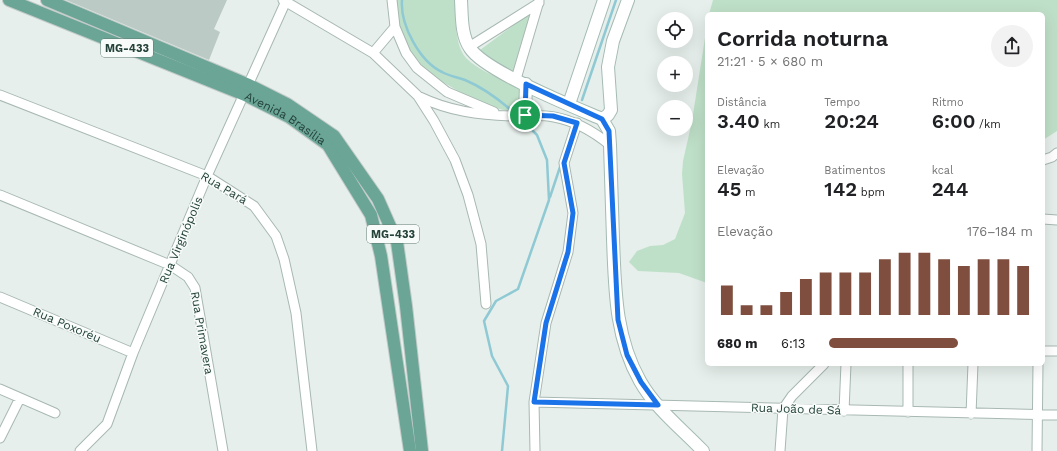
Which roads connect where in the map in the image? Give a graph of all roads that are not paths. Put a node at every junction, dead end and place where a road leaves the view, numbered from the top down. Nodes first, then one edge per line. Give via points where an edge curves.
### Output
1 (9, 0) edge
2 (47, 0) edge
3 (285, 0) edge
4 (392, 0) edge
5 (461, 0) edge
6 (604, 0) edge
7 (628, 0) edge
8 (539, 2) edge
9 (395, 27) junction
10 (469, 47) junction
11 (373, 53) junction
12 (521, 81) junction
13 (247, 90) junction
14 (0, 95) edge
15 (418, 96) junction
16 (568, 104) junction
17 (500, 115) junction
18 (525, 115) junction
19 (602, 119) junction
20 (581, 125) junction
21 (610, 145) junction
22 (1055, 156) edge
23 (1045, 159) edge
24 (207, 176) junction
25 (0, 196) edge
26 (1045, 219) edge
27 (1057, 220) edge
28 (170, 265) junction
29 (0, 297) edge
30 (486, 304) dead end
31 (1045, 351) edge
32 (1057, 351) edge
33 (133, 353) junction
34 (822, 366) edge
35 (846, 366) edge
36 (908, 366) edge
37 (973, 366) edge
38 (1038, 366) edge
39 (0, 389) edge
40 (20, 398) junction
41 (534, 402) junction
42 (658, 405) junction
43 (783, 409) junction
44 (844, 411) junction
45 (908, 412) junction
46 (55, 413) dead end
47 (971, 414) junction
48 (1038, 415) junction
49 (1057, 415) edge
50 (0, 438) edge
51 (415, 449) edge
52 (80, 451) edge
53 (222, 451) edge
54 (312, 451) edge
55 (535, 451) edge
56 (703, 451) edge
57 (780, 451) edge
58 (1037, 451) edge

1 - 13 main road, Avenida Brasília / MG-433
2 - 13 main road, Avenida Brasília / MG-433
3 - 11 street
3 - 13 street, Rua Virginópolis
4 - 9 street
5 - 10 street via 464,33
6 - 16 street
7 - 19 street via 613,41 608,67 611,110 608,116
8 - 10 street
8 - 12 street
9 - 11 street
9 - 17 street via 406,52 417,68 446,92
10 - 12 street via 476,56 494,68
11 - 15 street
12 - 16 street
12 - 18 street
13 - 24 street, Rua Virginópolis
13 - 51 main road, Avenida Brasília / MG-433 via 328,145 371,215 382,256
13 - 51 main road, Avenida Brasília / MG-433 via 287,104 334,136 378,199 397,242 406,306
14 - 24 street, Rua Pará
15 - 17 street via 437,105 469,113
15 - 30 street via 455,160 468,195 481,244
16 - 19 street
17 - 18 street
18 - 20 street via 553,116
19 - 20 street
19 - 21 street via 609,131
20 - 21 street
20 - 41 street via 564,163 573,213 568,252 546,323
21 - 42 street via 618,320 627,355 641,382
22 - 23 street
24 - 28 street, Rua Virginópolis
24 - 54 street, Rua Pará via 254,206 276,236 296,313
25 - 28 street, Rua Primavera
26 - 27 street
28 - 33 street, Rua Virginópolis
28 - 53 street, Rua Primavera via 188,277 196,288
29 - 33 street, Rua Poxoréu
31 - 32 street
33 - 52 street, Rua Virginópolis via 107,424
34 - 43 street via 792,396
35 - 44 street
36 - 45 street
37 - 47 street
38 - 48 street
39 - 40 street
40 - 46 street
40 - 50 street
41 - 42 street, Rua João de Sá
41 - 55 street
42 - 43 street, Rua João de Sá
42 - 56 street
43 - 44 street, Rua João de Sá
43 - 57 street
44 - 45 street, Rua João de Sá
45 - 47 street, Rua João de Sá
47 - 48 street, Rua João de Sá
48 - 49 street, Rua João de Sá
48 - 58 street

